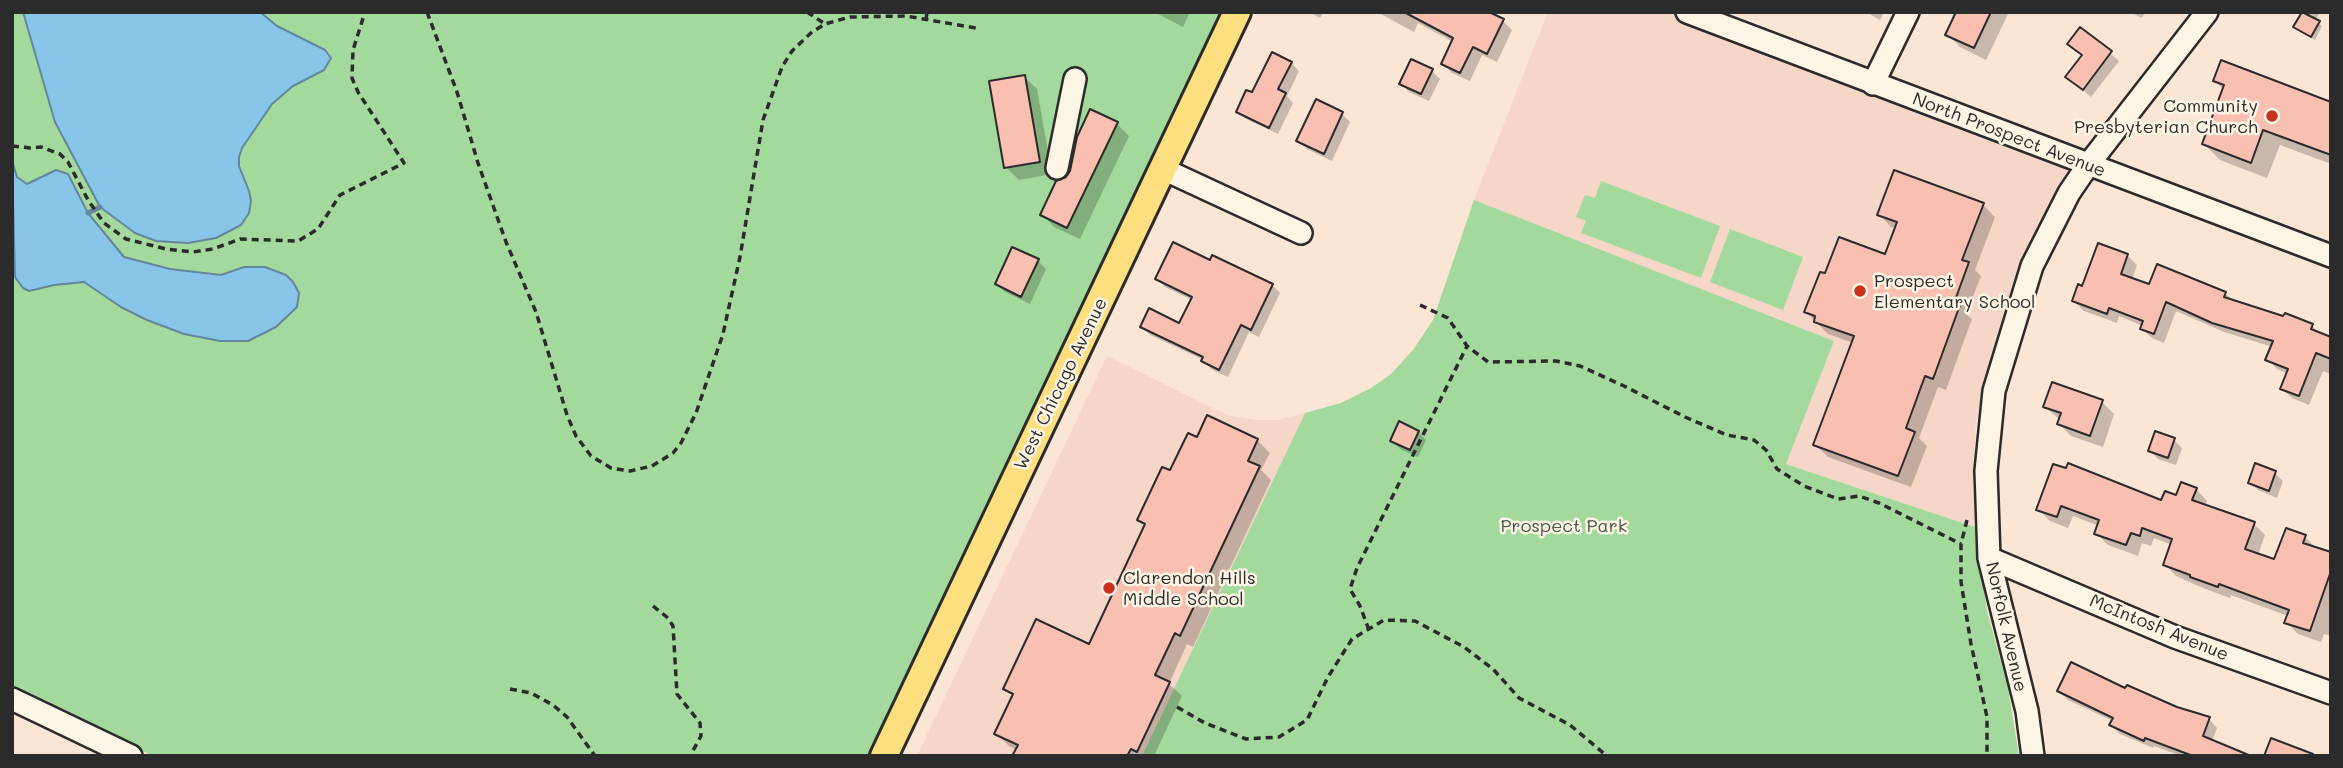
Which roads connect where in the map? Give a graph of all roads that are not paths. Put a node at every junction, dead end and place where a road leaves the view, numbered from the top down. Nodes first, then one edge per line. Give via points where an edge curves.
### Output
1 (1237, 12) edge
2 (1687, 12) edge
3 (1908, 12) edge
4 (2207, 12) edge
5 (1075, 79) dead end
6 (1873, 84) junction
7 (2088, 165) junction
8 (1057, 168) dead end
9 (1164, 169) junction
10 (1301, 233) dead end
11 (2331, 256) edge
12 (1989, 558) junction
13 (2331, 693) edge
14 (12, 699) edge
15 (131, 756) edge
16 (884, 756) edge
17 (2033, 756) edge

1 - 9 main road, West Chicago Avenue
2 - 6 street, North Prospect Avenue
3 - 6 street
4 - 7 street, Norfolk Avenue
5 - 8 street
6 - 7 street, North Prospect Avenue
7 - 11 street, North Prospect Avenue
7 - 12 street, Norfolk Avenue via 2032,266 1994,391 1986,471
9 - 10 street
9 - 16 main road, West Chicago Avenue
12 - 13 street, McIntosh Avenue via 2175,637
12 - 17 street, Norfolk Avenue via 2027,711
14 - 15 street

